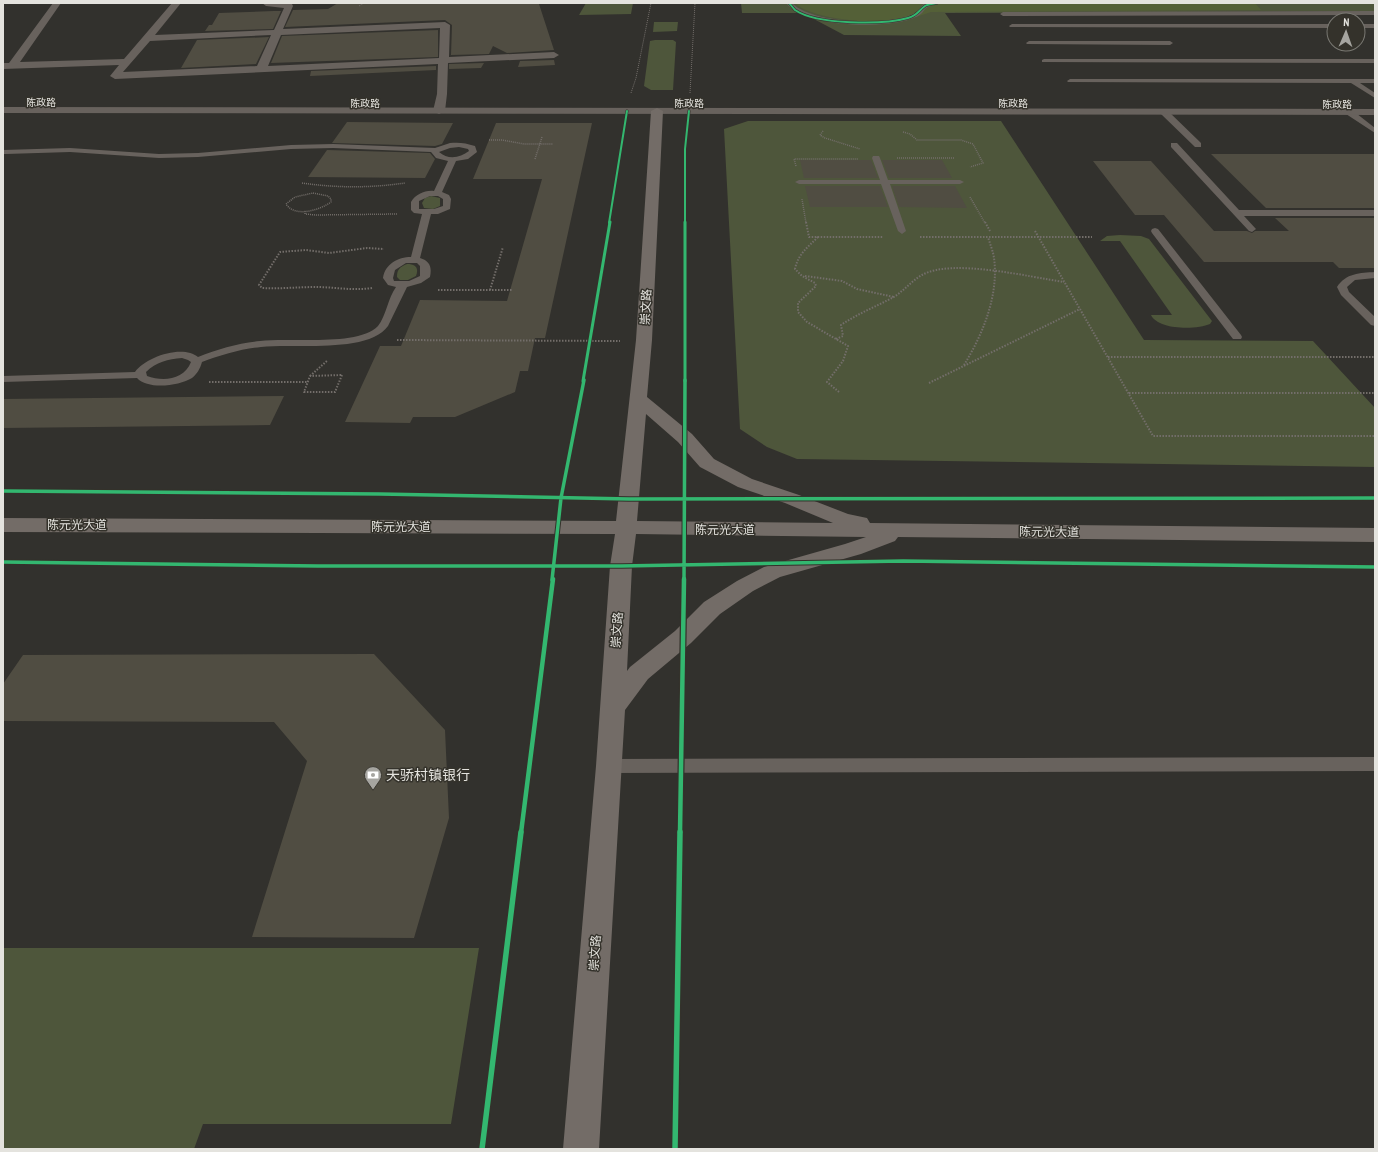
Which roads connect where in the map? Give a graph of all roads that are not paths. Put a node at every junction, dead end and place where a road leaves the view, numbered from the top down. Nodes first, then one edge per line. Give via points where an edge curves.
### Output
1 (57, 3) edge
2 (177, 3) edge
3 (266, 3) edge
4 (789, 3) edge
5 (937, 3) edge
6 (1134, 13) junction
7 (1326, 13) edge
8 (1003, 14) dead end
9 (1366, 19) edge
10 (1375, 25) edge
11 (1012, 26) dead end
12 (1150, 26) junction
13 (1326, 26) edge
14 (278, 33) junction
15 (148, 38) junction
16 (1029, 44) dead end
17 (1175, 48) junction
18 (554, 55) dead end
19 (443, 60) junction
20 (1044, 61) dead end
21 (1190, 61) junction
22 (1323, 61) junction
23 (1375, 61) edge
24 (127, 62) junction
25 (7, 66) edge
26 (1196, 66) dead end
27 (261, 69) junction
28 (1208, 76) dead end
29 (1070, 81) dead end
30 (1214, 81) junction
31 (1352, 81) junction
32 (1375, 81) edge
33 (1375, 96) edge
34 (3, 110) edge
35 (439, 111) junction
36 (657, 111) junction
37 (1164, 112) junction
38 (1349, 112) junction
39 (1375, 112) edge
40 (1375, 131) edge
41 (1174, 145) dead end
42 (1198, 145) dead end
43 (436, 150) junction
44 (4, 153) edge
45 (876, 158) dead end
46 (453, 159) junction
47 (799, 182) dead end
48 (884, 182) junction
49 (960, 182) road end
50 (437, 193) junction
51 (427, 213) junction
52 (1238, 213) junction
53 (1375, 213) edge
54 (1252, 228) dead end
55 (902, 231) dead end
56 (1155, 231) dead end
57 (415, 260) junction
58 (1375, 275) edge
59 (402, 286) junction
60 (1375, 322) edge
61 (1237, 336) dead end
62 (196, 360) junction
63 (141, 375) junction
64 (3, 378) edge
65 (638, 399) junction
66 (3, 525) edge
67 (626, 529) junction
68 (901, 531) junction
69 (1375, 535) edge
70 (612, 709) junction
71 (1375, 764) edge
72 (609, 766) junction
73 (581, 1149) edge

1 - 25 street
2 - 15 street
3 - 14 street via 289,6
4 - 5 lane via 799,12 811,15 844,22 876,23 911,17 925,6
6 - 7 lane
6 - 8 lane
6 - 12 lane
9 - 10 lane
11 - 12 lane
12 - 13 lane
12 - 17 lane
14 - 15 street
14 - 19 street via 445,25
14 - 27 street
15 - 24 street
16 - 17 lane
17 - 21 lane
18 - 19 street
19 - 27 street
19 - 35 street
20 - 21 lane
21 - 22 lane
21 - 26 lane
22 - 23 lane
22 - 31 lane
24 - 25 street
24 - 27 street via 115,76
28 - 30 lane
29 - 30 lane
30 - 31 lane
31 - 32 lane
31 - 33 lane
34 - 35 street, 陈政路
35 - 36 street, 陈政路
36 - 37 street, 陈政路
36 - 65 main road, 崇文路 via 644,340
37 - 38 street, 陈政路
37 - 42 lane
38 - 39 street, 陈政路
38 - 40 lane
41 - 52 lane
43 - 44 lane via 333,146 159,156 70,150
43 - 46 lane via 438,156
43 - 46 lane via 459,145 472,148 473,152 470,155
45 - 48 lane
46 - 50 lane
47 - 48 lane
48 - 49 lane
48 - 55 lane
50 - 51 lane via 448,198 447,207
50 - 51 lane via 428,193 415,201 414,208
51 - 57 lane
52 - 53 lane
52 - 54 lane
56 - 61 lane
57 - 59 lane via 426,265 425,277
57 - 59 lane via 405,260 390,270 388,278 391,283
58 - 60 lane via 1350,278 1344,281 1342,287 1344,293
59 - 62 lane via 382,328 367,335 333,342 247,346
62 - 63 lane via 182,355 169,356 145,366 140,372
62 - 63 lane via 196,369 176,381 150,382
63 - 64 lane
65 - 67 main road, 崇文路
65 - 68 main road via 685,438 707,463 745,483 842,519
66 - 67 main road, 陈元光大道
67 - 68 main road, 陈元光大道
67 - 70 main road, 崇文路 via 621,566
68 - 69 main road, 陈元光大道
68 - 70 main road via 853,549 772,572 745,586 712,608 683,637 639,673
70 - 72 main road, 崇文路
71 - 72 lane
72 - 73 main road, 崇文路

